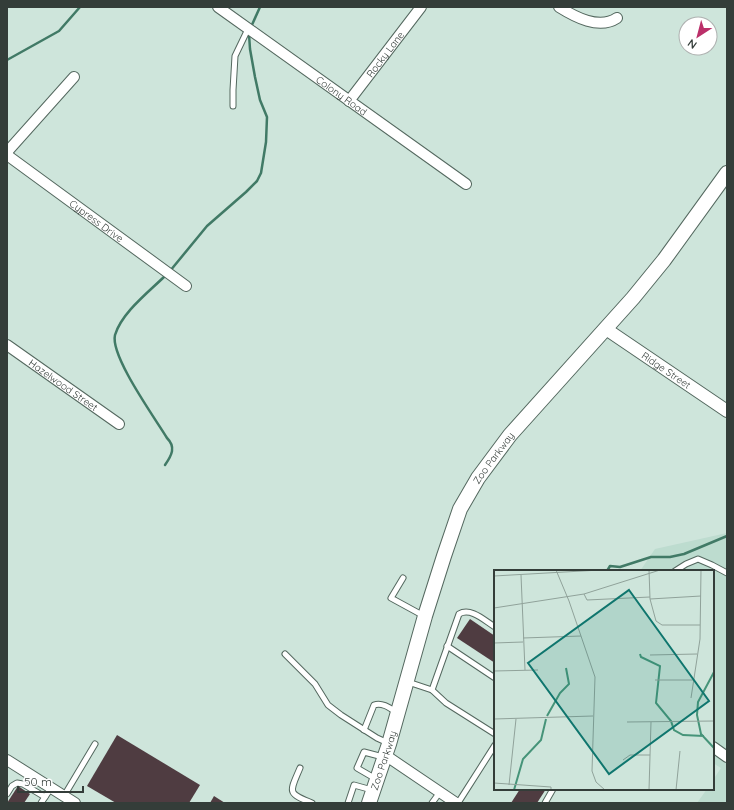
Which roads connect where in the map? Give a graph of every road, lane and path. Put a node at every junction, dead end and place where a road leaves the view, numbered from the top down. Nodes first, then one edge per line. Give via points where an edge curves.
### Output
1 (218, 7) edge
2 (421, 7) edge
3 (560, 7) edge
4 (617, 18) dead end
5 (248, 29) junction
6 (74, 77) dead end
7 (349, 101) junction
8 (233, 106) dead end
9 (7, 153) edge
10 (727, 173) edge
11 (466, 184) dead end
12 (186, 286) dead end
13 (606, 329) junction
14 (7, 345) edge
15 (727, 411) edge
16 (119, 424) dead end
17 (677, 570) edge
18 (726, 571) edge
19 (403, 578) dead end
20 (425, 616) junction
21 (494, 626) edge
22 (447, 646) junction
23 (285, 654) dead end
24 (494, 677) edge
25 (407, 682) junction
26 (432, 690) junction
27 (397, 712) junction
28 (364, 730) junction
29 (494, 733) edge
30 (95, 744) dead end
31 (494, 747) edge
32 (714, 748) edge
33 (386, 752) junction
34 (727, 757) edge
35 (7, 760) edge
36 (300, 768) dead end
37 (51, 788) junction
38 (552, 790) edge
39 (373, 791) edge
40 (440, 792) junction
41 (7, 794) edge
42 (64, 796) junction
43 (45, 797) junction
44 (41, 803) edge
45 (75, 803) edge
46 (312, 803) edge
47 (348, 803) edge
48 (432, 803) edge
49 (457, 803) edge
50 (545, 803) edge

1 - 5 street, Colony Road
2 - 7 street, Rocky Lane
3 - 4 street via 598,24
5 - 7 street, Colony Road
5 - 8 lane via 235,56
6 - 9 street
7 - 11 street, Colony Road
9 - 12 street, Cypress Drive
10 - 13 main road, Zoo Parkway via 664,260
13 - 15 street, Ridge Street
13 - 20 main road, Zoo Parkway via 510,435 478,478 460,509
14 - 16 street, Hazelwood Street
17 - 18 lane via 698,559
19 - 20 lane via 391,598
20 - 25 main road, Zoo Parkway
21 - 22 lane via 472,613 461,612
22 - 24 lane
22 - 26 lane
23 - 28 lane via 315,684 328,705
25 - 26 lane
25 - 27 main road, Zoo Parkway
26 - 29 lane via 446,703
27 - 28 lane via 383,705 374,705
27 - 33 main road, Zoo Parkway
28 - 33 lane
30 - 42 lane
31 - 49 lane
32 - 34 street
33 - 39 main road, Zoo Parkway
33 - 39 lane via 364,752 357,768
33 - 40 street
35 - 37 street
36 - 46 lane via 292,792
37 - 42 street
37 - 43 lane
38 - 50 lane
39 - 47 lane via 354,785
40 - 48 lane
40 - 49 street
41 - 43 lane via 17,783
42 - 45 street
43 - 44 lane

